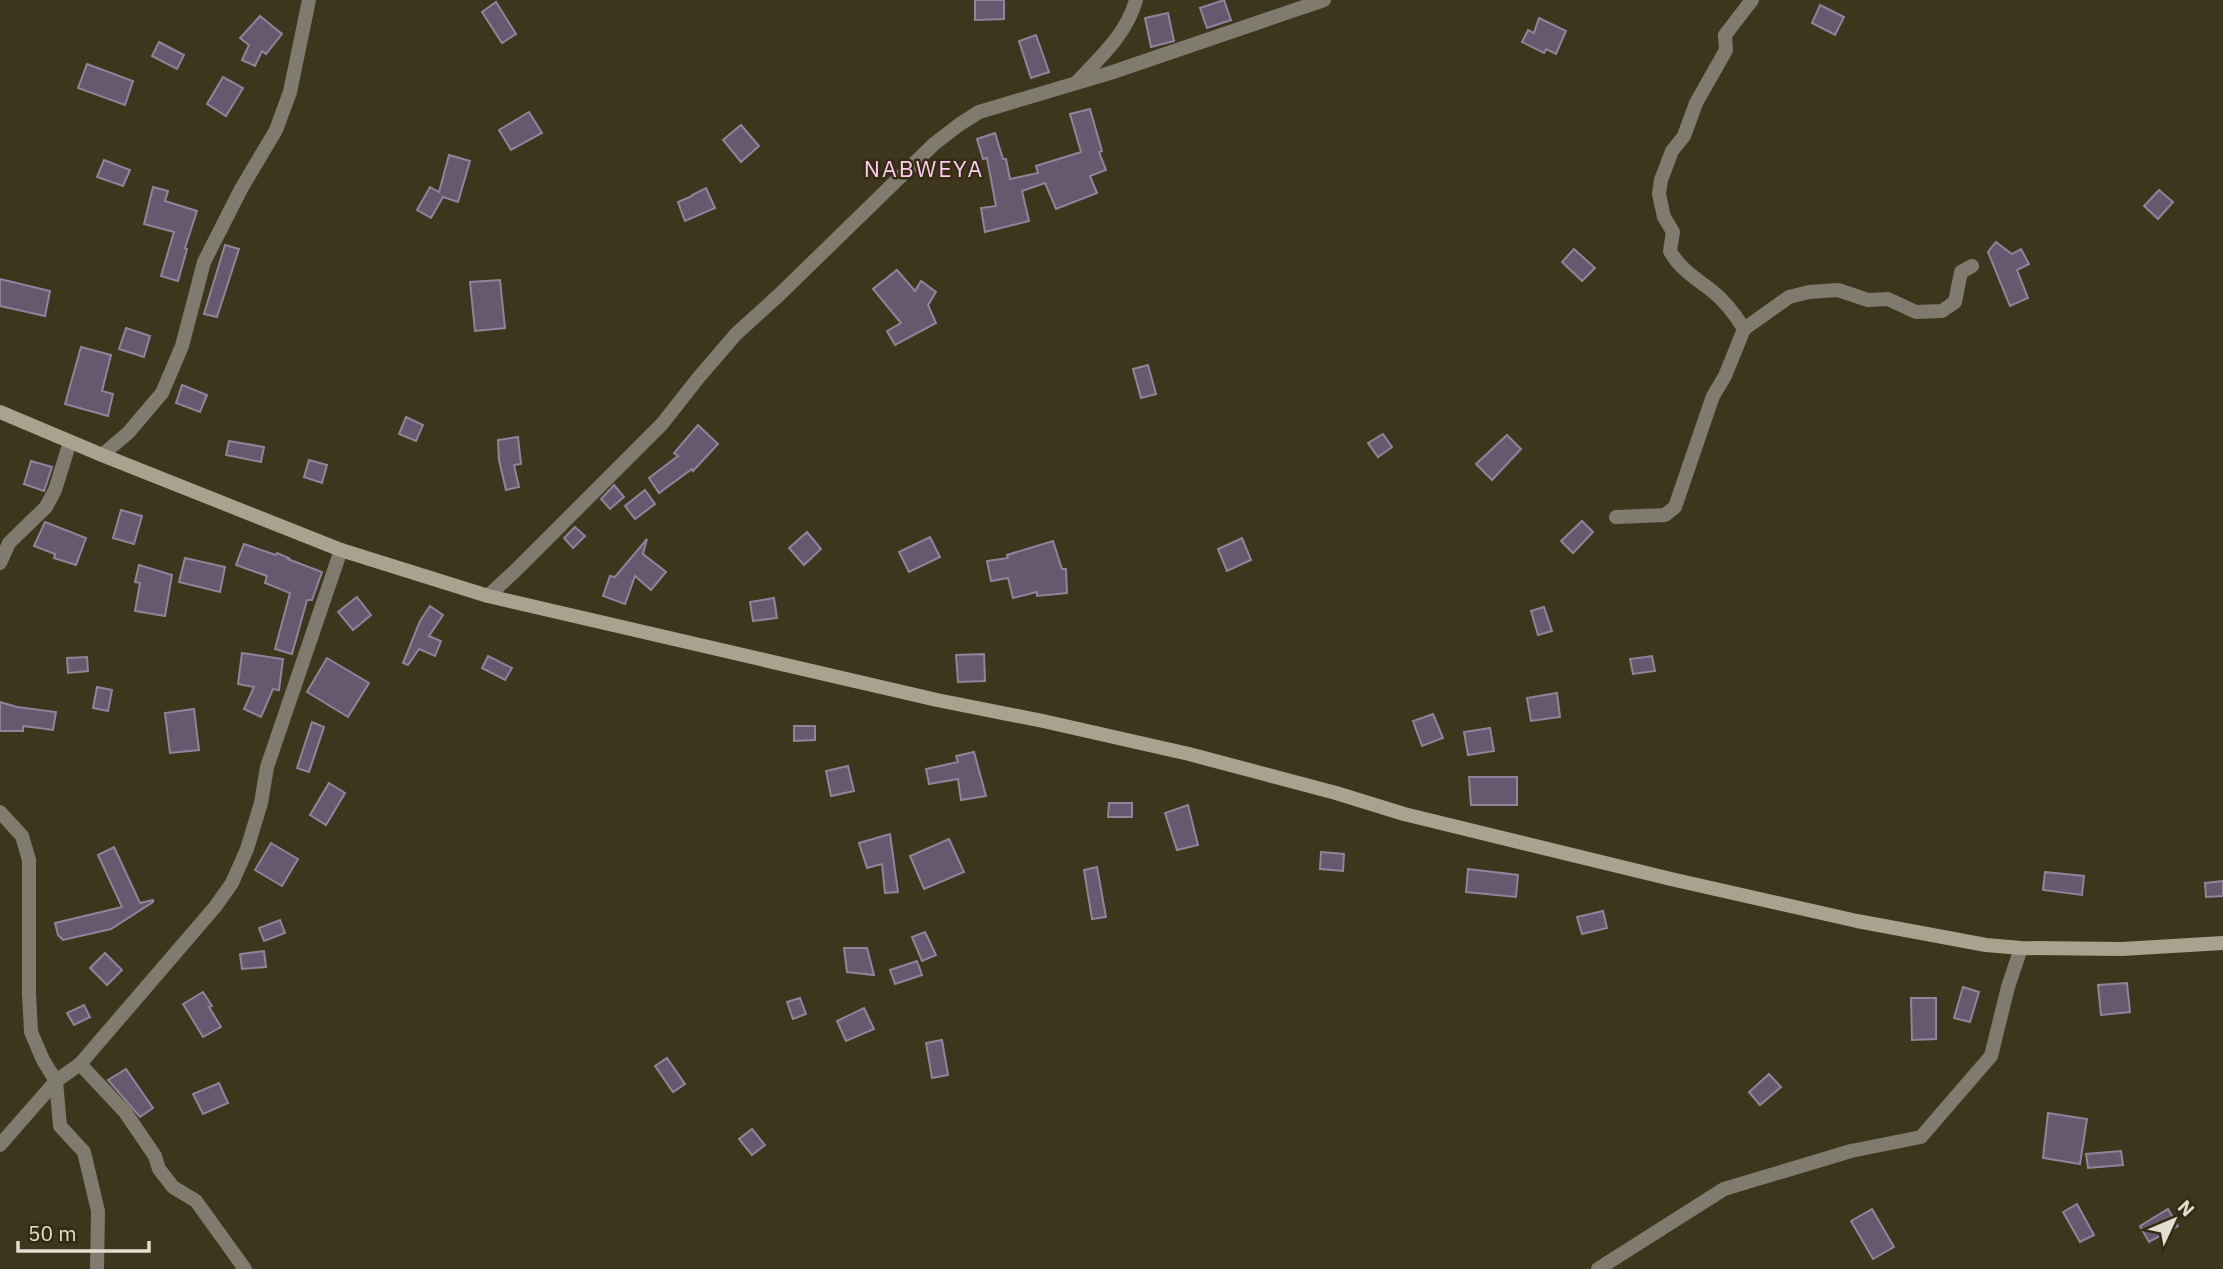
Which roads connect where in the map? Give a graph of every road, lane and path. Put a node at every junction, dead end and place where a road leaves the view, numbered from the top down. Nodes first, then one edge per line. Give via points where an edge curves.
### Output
1 (309, 0) edge
2 (1136, 0) edge
3 (1324, 0) edge
4 (1752, 0) edge
5 (1077, 83) junction
6 (1972, 266) dead end
7 (1744, 329) junction
8 (0, 412) edge
9 (70, 442) junction
10 (102, 455) junction
11 (1616, 517) dead end
12 (341, 550) junction
13 (0, 563) edge
14 (488, 596) junction
15 (0, 813) edge
16 (2223, 943) edge
17 (2021, 948) junction
18 (80, 1064) junction
19 (56, 1081) junction
20 (0, 1145) edge
21 (97, 1269) edge
22 (245, 1269) edge
23 (1598, 1269) edge

1 - 10 street via 290,92 276,130 204,262 182,346 162,393
2 - 5 street via 1112,46
3 - 5 street
4 - 7 street via 1725,35 1726,50 1696,103 1684,136 1672,151 1660,194 1664,217 1673,232 1670,251 1676,262 1714,292
5 - 14 street via 979,112 934,144 736,334 662,424
6 - 7 street via 1961,272 1955,302 1942,311 1916,312 1888,299 1868,300 1838,290 1809,292 1789,297
7 - 11 street via 1713,396 1675,507 1665,515
8 - 9 street
9 - 10 street
9 - 13 street via 46,508 9,543
10 - 12 street
12 - 14 street
12 - 18 street via 267,767 256,824 232,883
14 - 17 street via 1189,754 1405,814 1768,901 1951,940
15 - 19 street via 22,836 29,860 31,1032
16 - 17 street
17 - 23 street via 1990,1056 1921,1137 1851,1151 1724,1189
18 - 19 street
18 - 22 street via 125,1112 159,1169 173,1187 196,1201
19 - 20 street
19 - 21 street via 60,1126 84,1152 98,1211

